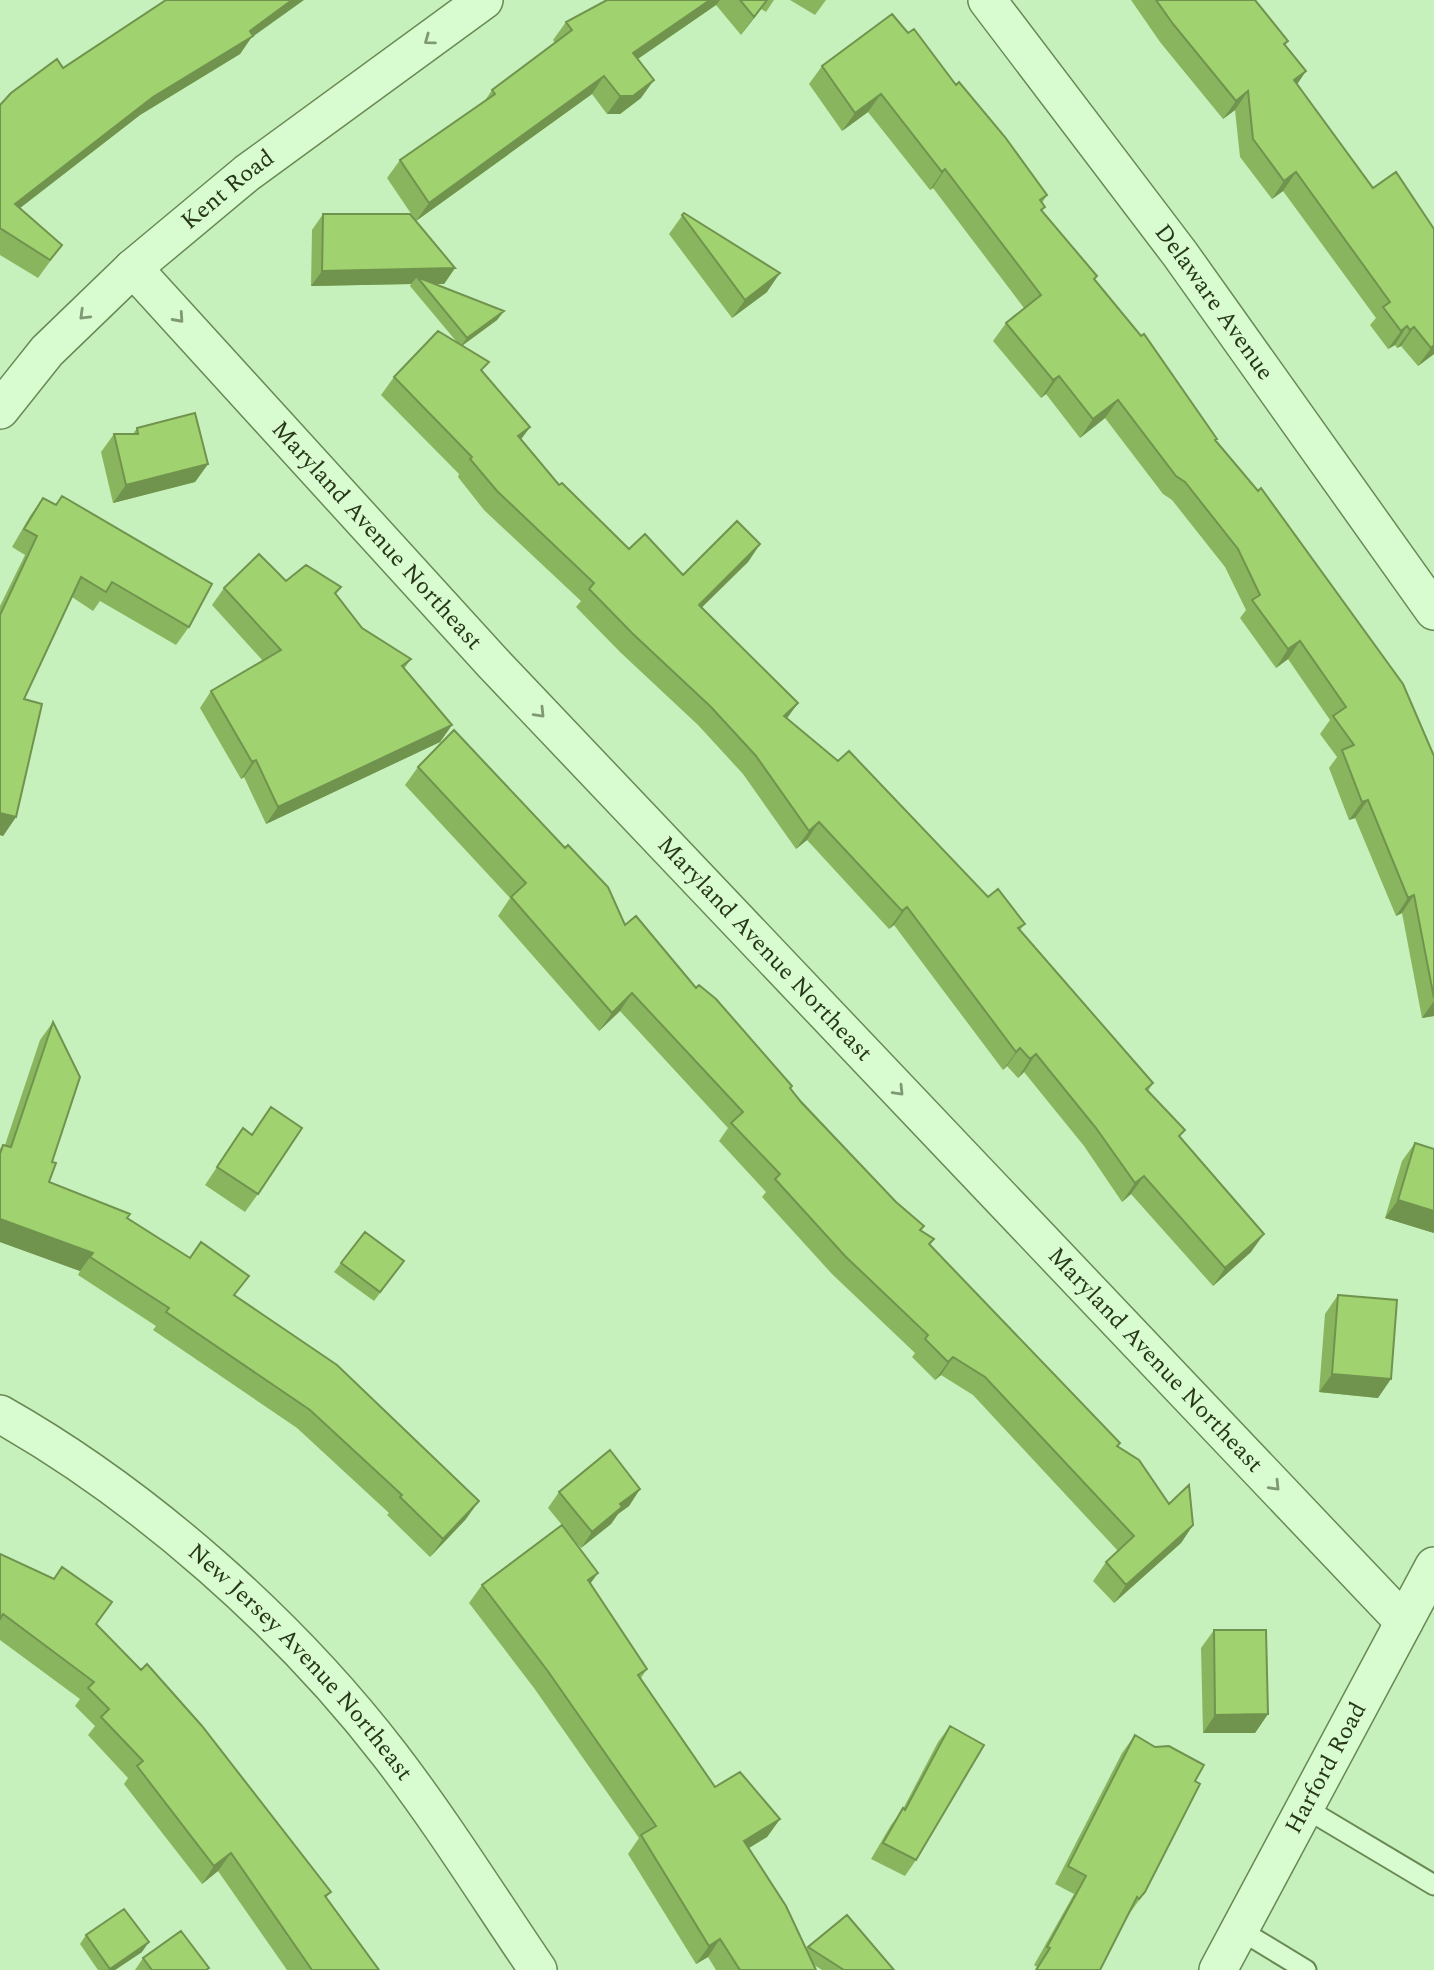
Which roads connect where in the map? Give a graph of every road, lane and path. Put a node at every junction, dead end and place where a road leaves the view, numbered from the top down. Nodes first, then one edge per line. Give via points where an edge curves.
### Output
1 (484, 0) edge
2 (988, 0) edge
3 (134, 268) junction
4 (0, 410) edge
5 (1434, 611) edge
6 (0, 1415) edge
7 (1434, 1566) edge
8 (1404, 1622) junction
9 (1305, 1808) junction
10 (1434, 1885) edge
11 (1240, 1930) junction
12 (538, 1970) edge
13 (1218, 1970) edge
14 (1306, 1970) edge

1 -> 3 street, Kent Road via 247,173
2 - 5 street, Delaware Avenue via 1180,254
3 -> 4 street, Kent Road via 47,351
3 -> 8 street, Maryland Avenue Northeast via 493,663
6 - 12 street, New Jersey Avenue Northeast via 116,1487 179,1538 320,1674 390,1755
7 - 8 street, Harford Road
8 - 9 street, Harford Road
9 - 10 lane
9 - 11 street, Harford Road
11 - 13 street, Harford Road
11 - 14 lane

